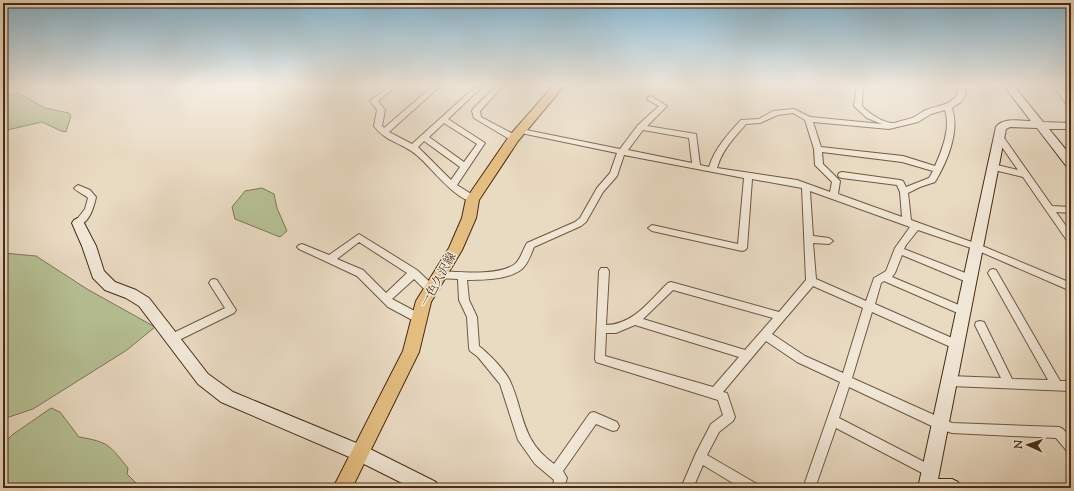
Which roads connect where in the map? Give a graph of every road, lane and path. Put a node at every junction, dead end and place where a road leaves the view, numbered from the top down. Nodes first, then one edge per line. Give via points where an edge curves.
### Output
1 (380, 109) edge
2 (411, 109) edge
3 (456, 109) edge
4 (478, 109) edge
5 (539, 109) edge
6 (660, 109) edge
7 (860, 109) edge
8 (940, 109) edge
9 (949, 109) edge
10 (1027, 109) edge
11 (808, 119) junction
12 (444, 120) junction
13 (1040, 125) junction
14 (894, 126) junction
15 (1071, 126) edge
16 (641, 127) junction
17 (383, 133) junction
18 (517, 135) junction
19 (998, 137) junction
20 (425, 138) junction
21 (413, 147) junction
22 (818, 149) junction
23 (621, 153) junction
24 (1071, 164) edge
25 (465, 166) junction
26 (696, 167) junction
27 (993, 168) junction
28 (712, 170) junction
29 (938, 170) junction
30 (842, 175) dead end
31 (1026, 175) junction
32 (748, 176) junction
33 (452, 185) junction
34 (806, 186) junction
35 (78, 188) dead end
36 (904, 192) junction
37 (834, 195) junction
38 (473, 200) junction
39 (1049, 209) junction
40 (1071, 210) edge
41 (78, 223) joint
42 (912, 224) junction
43 (652, 228) dead end
44 (1069, 235) edge
45 (810, 239) junction
46 (830, 241) dead end
47 (302, 247) dead end
48 (977, 247) junction
49 (898, 250) junction
50 (330, 259) junction
51 (604, 271) dead end
52 (414, 273) junction
53 (993, 273) dead end
54 (441, 275) junction
55 (462, 276) junction
56 (883, 277) junction
57 (970, 279) junction
58 (811, 281) junction
59 (214, 283) dead end
60 (1071, 287) edge
61 (431, 289) junction
62 (386, 299) junction
63 (870, 308) junction
64 (963, 311) junction
65 (780, 316) junction
66 (420, 319) junction
67 (635, 321) junction
68 (980, 325) dead end
69 (601, 329) junction
70 (766, 335) junction
71 (171, 339) junction
72 (957, 345) junction
73 (747, 355) junction
74 (846, 379) junction
75 (950, 381) junction
76 (1009, 384) junction
77 (1057, 386) junction
78 (1071, 386) edge
79 (715, 393) junction
80 (833, 421) junction
81 (940, 424) junction
82 (613, 426) dead end
83 (1071, 447) edge
84 (360, 453) junction
85 (700, 457) junction
86 (555, 472) junction
87 (928, 482) edge
88 (342, 488) edge
89 (430, 488) edge
90 (558, 488) edge
91 (687, 488) edge
92 (753, 488) edge
93 (809, 488) edge
94 (952, 488) edge

1 - 17 street via 378,126
2 - 17 street
3 - 12 street
4 - 18 street via 476,111 478,118
5 - 18 main road, 一色久沢線
6 - 16 street
7 - 14 street via 870,118
8 - 14 street
9 - 29 street via 952,129
10 - 13 street
11 - 14 street
11 - 22 street
11 - 28 street via 794,111 776,113 760,121 744,122 719,151
12 - 20 street
12 - 25 street via 481,143
13 - 15 street
13 - 19 street via 1009,124 1001,127
13 - 24 street
16 - 23 street
16 - 26 street via 693,136
17 - 21 street
18 - 23 street
18 - 38 main road, 一色久沢線
19 - 27 street
19 - 31 street
20 - 21 street
20 - 25 street
21 - 33 street
22 - 29 street via 886,156
22 - 37 street via 819,165 836,181
23 - 26 street
23 - 55 street via 614,174 600,190 583,220 578,224 530,245 518,267 479,276
25 - 33 street
26 - 28 street
27 - 31 street
27 - 48 street
28 - 32 street
29 - 36 street via 932,180
30 - 36 street via 900,184
31 - 39 street
32 - 34 street
32 - 43 street via 742,248
33 - 38 street
34 - 37 street
34 - 45 street
35 - 41 street via 92,197 89,210
36 - 42 street
37 - 42 street
38 - 54 main road, 一色久沢線 via 455,250
39 - 40 street
39 - 44 street
41 - 71 street via 98,274 110,286 144,302
42 - 48 street
42 - 49 street
45 - 46 street
45 - 58 street
47 - 50 street
48 - 57 street
48 - 60 street
49 - 56 street via 890,273
49 - 57 street
50 - 52 street via 359,237
50 - 62 street via 360,272
51 - 69 street
52 - 61 street
52 - 62 street
53 - 77 street
54 - 55 street
54 - 61 main road, 一色久沢線
55 - 86 street via 464,300 472,317 474,348 505,382 522,436 539,460
56 - 63 street via 877,281
56 - 64 street
57 - 64 street
58 - 63 street
58 - 65 street
59 - 71 street via 231,310
61 - 66 main road, 一色久沢線 via 424,301
62 - 66 street
63 - 72 street
63 - 74 street
64 - 72 street
65 - 67 street via 671,286
65 - 70 street
66 - 84 main road, 一色久沢線 via 411,352
67 - 69 street via 616,329
67 - 73 street
68 - 76 street
69 - 79 street via 600,359
70 - 73 street
70 - 74 street via 801,359
71 - 84 street via 203,379 227,397
72 - 75 street
73 - 79 street
74 - 80 street
74 - 81 street
75 - 76 street
75 - 81 street
76 - 77 street
77 - 78 street
79 - 85 street via 723,397 729,417 715,428
80 - 87 street
80 - 93 street
81 - 83 street via 952,428 1059,433
81 - 87 street
82 - 86 street via 594,417
84 - 88 main road, 一色久沢線
84 - 89 street
85 - 91 street
85 - 92 street
86 - 90 street via 561,478
87 - 94 street

